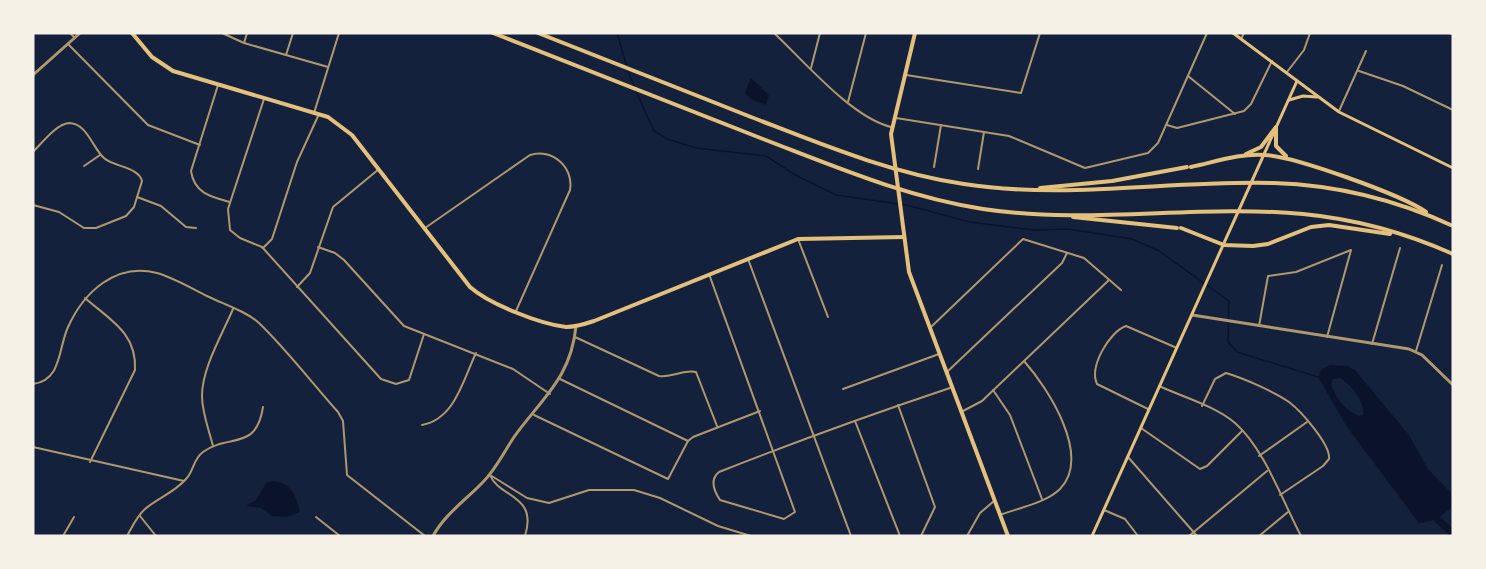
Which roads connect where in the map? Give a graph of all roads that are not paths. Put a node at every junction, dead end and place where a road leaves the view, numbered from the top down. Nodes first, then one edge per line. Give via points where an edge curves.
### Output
1 (70, 33) edge
2 (80, 33) edge
3 (132, 33) edge
4 (222, 33) edge
5 (247, 33) edge
6 (293, 33) edge
7 (339, 33) edge
8 (493, 33) edge
9 (538, 33) edge
10 (774, 33) edge
11 (820, 33) edge
12 (866, 33) edge
13 (915, 33) edge
14 (1040, 33) edge
15 (1207, 33) edge
16 (1233, 33) edge
17 (1244, 33) edge
18 (1310, 33) edge
19 (1448, 33) edge
20 (1453, 34) edge
21 (75, 38) junction
22 (1241, 39) junction
23 (244, 43) junction
24 (68, 44) junction
25 (1366, 51) dead end
26 (286, 55) junction
27 (1272, 61) junction
28 (328, 67) junction
29 (811, 68) junction
30 (1359, 71) junction
31 (1287, 72) junction
32 (34, 74) edge
33 (904, 75) junction
34 (1188, 76) junction
35 (1297, 81) junction
36 (218, 85) junction
37 (264, 99) junction
38 (1289, 100) junction
39 (1323, 100) junction
40 (848, 102) junction
41 (1453, 110) edge
42 (1339, 112) junction
43 (316, 113) junction
44 (1235, 114) junction
45 (893, 117) junction
46 (941, 125) junction
47 (1167, 125) junction
48 (891, 127) junction
49 (1276, 127) junction
50 (984, 132) junction
51 (200, 145) junction
52 (33, 152) edge
53 (1264, 154) junction
54 (100, 155) junction
55 (1240, 156) junction
56 (1287, 157) junction
57 (84, 166) dead end
58 (934, 167) dead end
59 (1453, 168) edge
60 (379, 169) junction
61 (978, 169) dead end
62 (1021, 190) junction
63 (137, 197) junction
64 (230, 202) junction
65 (33, 205) edge
66 (1052, 215) junction
67 (1431, 216) junction
68 (1453, 226) edge
69 (196, 228) dead end
70 (425, 228) junction
71 (904, 237) junction
72 (1411, 238) junction
73 (798, 239) junction
74 (1224, 245) junction
75 (318, 247) junction
76 (263, 248) junction
77 (1400, 248) dead end
78 (1067, 252) junction
79 (1453, 254) edge
80 (748, 259) junction
81 (1442, 265) dead end
82 (709, 274) junction
83 (1109, 280) junction
84 (297, 287) junction
85 (1121, 290) dead end
86 (86, 298) junction
87 (233, 309) junction
88 (516, 311) junction
89 (1192, 315) junction
90 (828, 317) dead end
91 (1259, 326) junction
92 (576, 327) junction
93 (929, 329) junction
94 (424, 334) junction
95 (575, 337) junction
96 (1327, 337) junction
97 (1372, 344) junction
98 (1177, 348) junction
99 (1416, 351) junction
100 (476, 353) junction
101 (939, 354) junction
102 (1024, 361) junction
103 (946, 373) junction
104 (560, 379) junction
105 (33, 384) edge
106 (1453, 385) edge
107 (1159, 386) junction
108 (950, 387) junction
109 (843, 388) dead end
110 (993, 390) junction
111 (550, 394) junction
112 (898, 405) junction
113 (1202, 406) junction
114 (263, 407) dead end
115 (1149, 409) junction
116 (760, 411) junction
117 (960, 412) junction
118 (534, 415) junction
119 (855, 420) junction
120 (1307, 422) junction
121 (422, 425) dead end
122 (717, 426) junction
123 (1141, 428) junction
124 (1242, 430) junction
125 (815, 435) junction
126 (688, 441) junction
127 (214, 446) junction
128 (33, 447) edge
129 (774, 451) junction
130 (1259, 456) junction
131 (1127, 457) junction
132 (90, 462) junction
133 (1268, 471) junction
134 (490, 475) junction
135 (184, 481) junction
136 (1280, 495) junction
137 (1042, 499) junction
138 (994, 501) junction
139 (1104, 510) junction
140 (1288, 512) junction
141 (1000, 515) junction
142 (140, 516) junction
143 (74, 517) dead end
144 (316, 517) dead end
145 (1194, 532) junction
146 (63, 536) edge
147 (127, 536) edge
148 (156, 536) edge
149 (339, 536) edge
150 (425, 536) edge
151 (433, 536) edge
152 (525, 536) edge
153 (752, 536) edge
154 (851, 536) edge
155 (900, 536) edge
156 (921, 536) edge
157 (967, 536) edge
158 (1008, 536) edge
159 (1092, 536) edge
160 (1138, 536) edge
161 (1189, 536) edge
162 (1197, 536) edge
163 (1259, 536) edge
164 (1300, 536) edge

1 - 21 street
2 - 21 street
3 - 36 main road via 165,67
4 - 23 street
5 - 23 street
6 - 26 street
7 - 28 street
8 - 66 main road via 851,174 912,194 982,208
9 - 62 main road via 882,166 964,184
10 - 29 street
11 - 29 street
12 - 40 street
13 - 33 main road
14 - 33 street via 1021,93
15 - 34 street
16 - 22 main road
17 - 22 street
18 - 31 street via 1304,50
19 - 20 street
21 - 24 street
22 - 27 main road
23 - 26 street
24 - 32 street
24 - 51 street via 148,125
25 - 30 street
26 - 28 street
27 - 31 main road
27 - 44 street via 1247,108
28 - 43 street
29 - 40 street
30 - 41 street via 1403,86
30 - 42 street
31 - 35 main road
33 - 45 main road
34 - 44 street
34 - 47 street
35 - 38 main road
35 - 39 main road
36 - 37 main road
36 - 51 street
37 - 43 main road
37 - 64 street
38 - 39 main road via 1311,96
38 - 49 main road
39 - 42 main road
40 - 48 street via 865,116
42 - 59 main road
43 - 60 main road via 340,124
43 - 76 street via 272,239
44 - 47 street via 1177,129
45 - 46 street
45 - 48 main road
46 - 50 street
46 - 58 street
47 - 50 street via 1148,153 1085,168 1009,136
48 - 71 main road
49 - 53 main road
49 - 55 main road via 1261,147
49 - 56 main road via 1275,142
50 - 61 street
51 - 64 street via 192,171 197,188 208,196
52 - 54 street via 58,128 69,123 83,130
53 - 55 main road
53 - 56 main road
53 - 74 main road
54 - 57 street
54 - 63 street via 140,175
55 - 62 main road via 1112,181
56 - 67 main road via 1406,202
60 - 70 main road
60 - 75 street via 333,207
62 - 67 main road via 1276,183 1361,195
63 - 65 street via 126,216 96,228 84,228 58,212
63 - 69 street via 161,206 186,227
64 - 76 street via 228,224 235,235
66 - 72 main road via 1274,212 1330,218
66 - 74 main road via 1179,228
67 - 68 main road
70 - 88 main road via 470,287
70 - 88 street via 530,155 546,153 557,158 568,174 570,190
71 - 73 main road
71 - 93 main road via 912,283
72 - 74 main road via 1329,225 1311,227 1260,245
72 - 79 main road
73 - 80 main road
73 - 90 street
74 - 89 main road
75 - 84 street via 310,273
75 - 94 street via 344,260 396,320
76 - 84 street
77 - 97 street
78 - 83 street via 1084,258
78 - 93 street via 1023,240
78 - 103 street via 1062,263
80 - 82 main road
80 - 125 street
81 - 99 street
82 - 92 main road
82 - 116 street
83 - 85 street
83 - 102 street
84 - 94 street via 372,372 388,382 403,383 411,377
86 - 87 street via 110,278 144,271 165,276
86 - 105 street via 68,327 53,375
86 - 132 street via 123,331 136,354 135,370
87 - 127 street via 202,394
87 - 150 street via 259,323 338,412 344,421 347,475
88 - 92 main road via 548,323
89 - 91 street
89 - 98 main road
91 - 96 street
91 - 96 street via 1268,276 1296,272 1351,250
92 - 95 street
93 - 101 main road
94 - 100 street
95 - 104 street
95 - 122 street via 659,376 696,372
96 - 97 street
97 - 99 street
98 - 107 main road
98 - 115 street via 1126,326 1101,353 1094,370 1097,384
99 - 106 street
100 - 111 street via 521,373
100 - 121 street via 447,412 435,422
101 - 103 main road
101 - 109 street
102 - 110 street
102 - 137 street via 1049,395 1072,453 1066,481 1053,495
103 - 108 main road
104 - 111 street
104 - 126 street
107 - 113 street
107 - 115 main road
108 - 112 street
108 - 117 main road
110 - 117 street via 976,405
110 - 137 street via 1010,415
111 - 118 street
112 - 119 street
112 - 156 street via 935,510
113 - 120 street via 1215,379 1226,373 1288,401
113 - 124 street via 1228,418
114 - 127 street via 260,422 251,434
115 - 123 main road
116 - 122 street
116 - 129 street
117 - 138 main road
118 - 126 street via 668,479
118 - 134 street
119 - 125 street
119 - 155 street
120 - 130 street
120 - 136 street via 1326,445 1329,459
122 - 126 street
123 - 124 street via 1200,469
123 - 131 main road
124 - 130 street
125 - 129 street
125 - 154 street
127 - 135 street via 199,455
128 - 132 street
129 - 129 street via 795,512 789,518 720,500 714,490 716,474
130 - 133 street
131 - 139 main road
131 - 145 street
132 - 135 street
133 - 136 street
133 - 145 street
134 - 151 street
134 - 152 street via 523,507 527,518
134 - 153 street via 537,502 549,503 589,490 634,490 718,526
135 - 142 street
136 - 140 street
137 - 141 street
138 - 141 main road
138 - 157 street via 980,513
139 - 159 main road
139 - 160 street via 1125,519
140 - 163 street
140 - 164 street
141 - 158 main road
142 - 147 street
142 - 148 street
143 - 146 street
144 - 149 street
145 - 161 street
145 - 162 street

